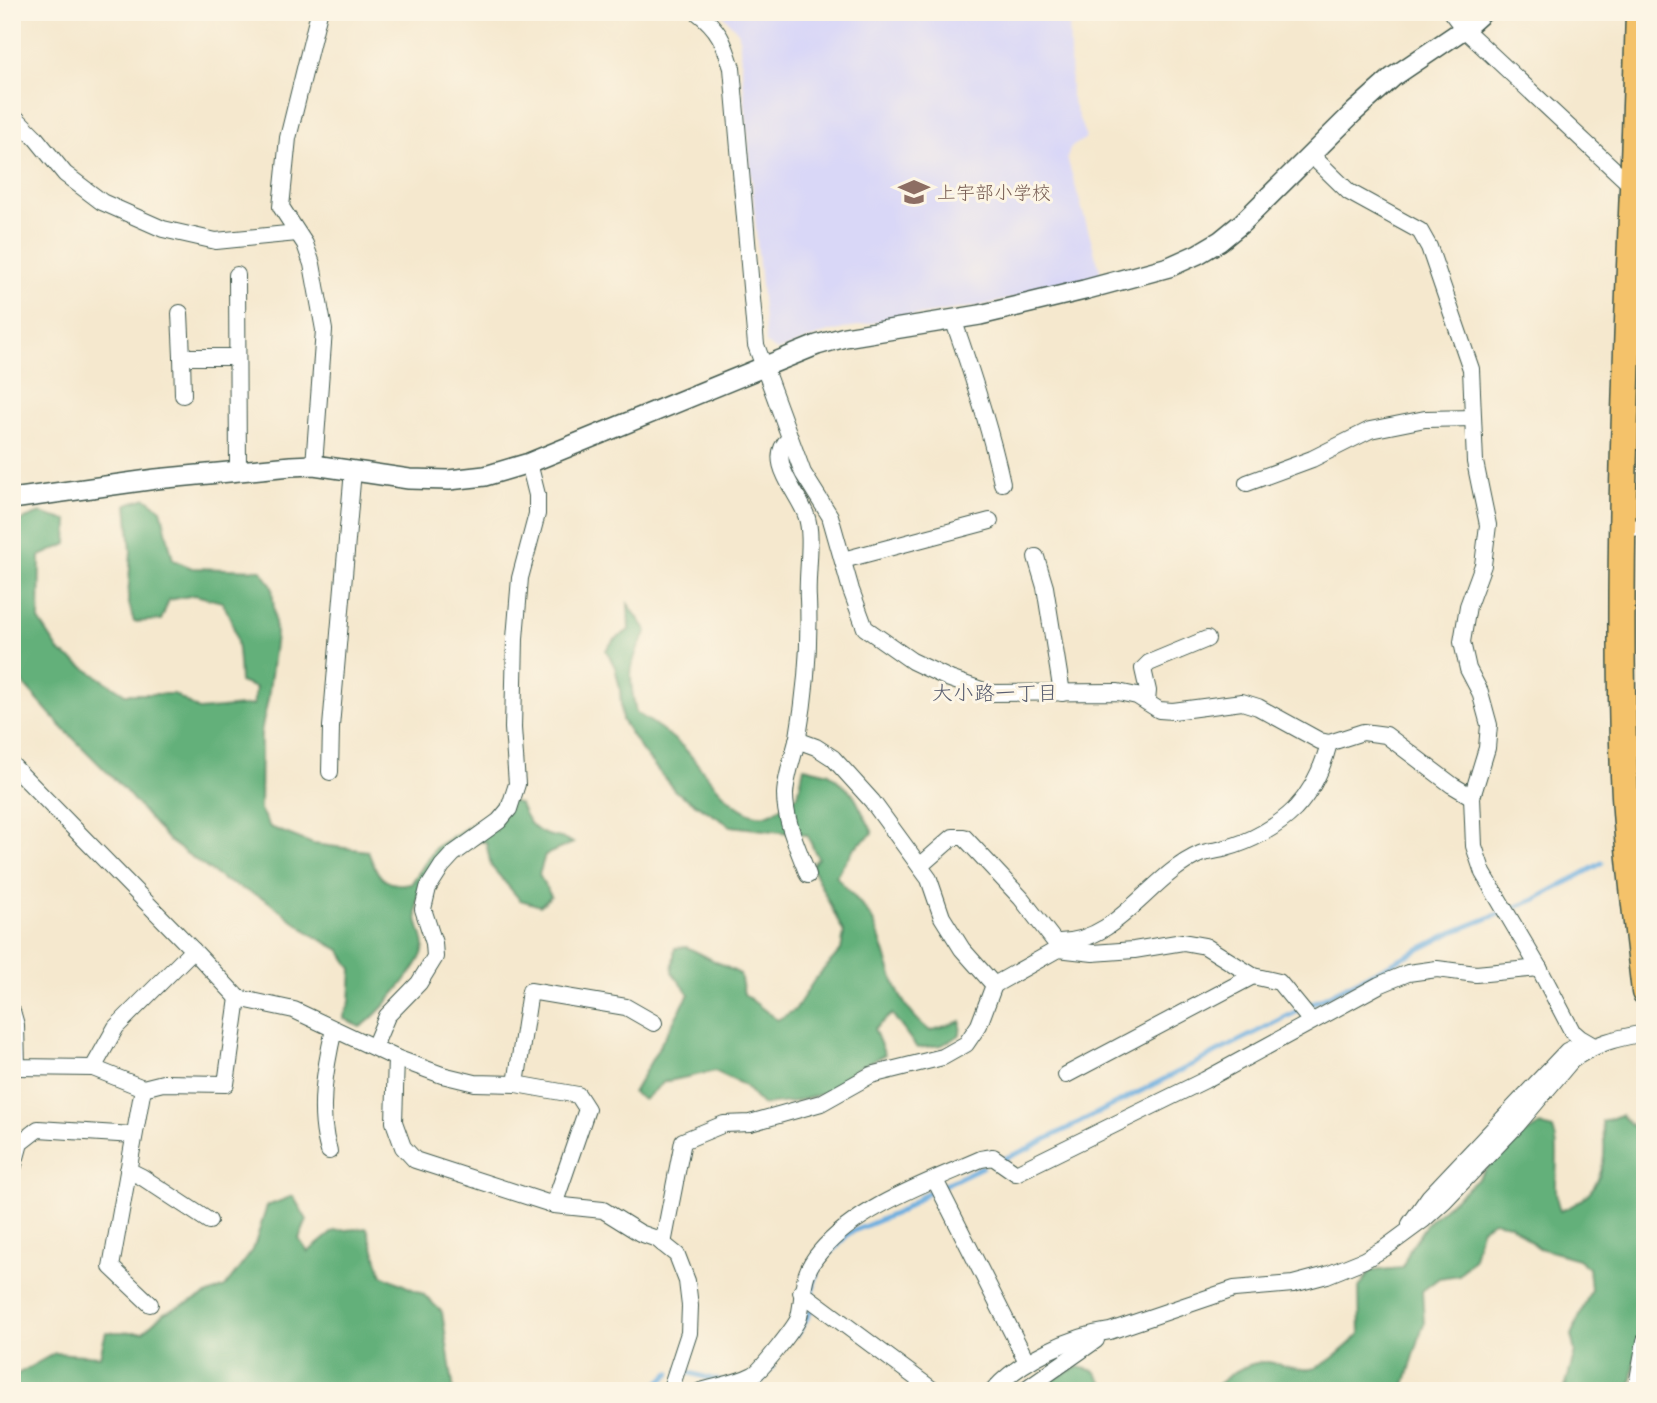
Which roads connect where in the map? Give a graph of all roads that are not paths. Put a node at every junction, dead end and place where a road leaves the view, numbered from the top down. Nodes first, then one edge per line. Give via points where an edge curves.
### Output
1 (319, 12) edge
2 (696, 12) edge
3 (1451, 12) edge
4 (1483, 12) edge
5 (1639, 12) edge
6 (1464, 29) junction
7 (12, 119) edge
8 (1311, 155) junction
9 (1634, 188) junction
10 (297, 233) junction
11 (1638, 257) edge
12 (237, 275) dead end
13 (180, 313) dead end
14 (953, 319) junction
15 (182, 357) junction
16 (237, 358) junction
17 (765, 366) junction
18 (183, 395) dead end
19 (1473, 418) junction
20 (789, 439) junction
21 (529, 463) junction
22 (314, 465) junction
23 (353, 470) junction
24 (239, 471) junction
25 (1002, 483) dead end
26 (1247, 483) dead end
27 (12, 499) edge
28 (990, 521) dead end
29 (1633, 527) edge
30 (1036, 557) dead end
31 (843, 560) junction
32 (1207, 639) dead end
33 (1062, 693) junction
34 (1147, 701) junction
35 (797, 740) junction
36 (1329, 743) junction
37 (12, 765) edge
38 (330, 772) dead end
39 (1472, 797) junction
40 (920, 866) junction
41 (808, 875) dead end
42 (1057, 945) junction
43 (193, 950) junction
44 (1539, 968) junction
45 (1253, 976) junction
46 (994, 985) junction
47 (1645, 992) edge
48 (238, 998) junction
49 (12, 1011) edge
50 (1311, 1021) junction
51 (654, 1023) dead end
52 (334, 1029) junction
53 (1645, 1034) edge
54 (1592, 1045) junction
55 (374, 1047) junction
56 (396, 1058) junction
57 (93, 1068) junction
58 (1066, 1075) dead end
59 (516, 1084) junction
60 (143, 1088) junction
61 (134, 1135) junction
62 (328, 1152) dead end
63 (128, 1170) junction
64 (12, 1171) edge
65 (935, 1180) junction
66 (554, 1205) junction
67 (209, 1221) dead end
68 (663, 1244) junction
69 (801, 1292) junction
70 (150, 1304) dead end
71 (1110, 1331) junction
72 (1645, 1340) edge
73 (1027, 1362) junction
74 (670, 1391) edge
75 (701, 1391) edge
76 (934, 1391) edge
77 (993, 1391) edge
78 (1023, 1391) edge
79 (1636, 1391) edge

1 - 10 street via 288,138 281,207
2 - 17 street via 723,39 732,68 756,345
3 - 6 street
4 - 6 street
5 - 9 highway
6 - 8 street via 1393,77
6 - 9 street
7 - 10 street via 34,136 65,174 102,202 163,229 216,241
8 - 14 street via 1242,223 1198,254 1133,278
8 - 19 street via 1349,192 1420,231 1471,369
9 - 11 highway
10 - 22 street via 312,264 324,330
11 - 29 highway
12 - 16 street
13 - 15 street
14 - 17 street via 845,337
14 - 25 street
15 - 16 street
15 - 18 street
16 - 24 street
17 - 20 street
17 - 21 street
19 - 26 street via 1425,419 1370,430 1312,459
19 - 39 street via 1475,463 1488,525 1483,565 1468,606 1462,642 1489,725
20 - 31 street via 803,473 830,516
20 - 35 street via 780,453 781,466 807,517 809,536 808,665
21 - 23 street via 485,476 449,480
21 - 55 street via 537,514 520,578 515,638 517,783 509,809 499,821 453,855 428,888 423,909 435,957 419,983 387,1016
22 - 23 street
22 - 24 street
23 - 38 street
24 - 27 street
28 - 31 street
29 - 47 highway via 1621,663 1624,779
30 - 33 street
31 - 33 street via 865,628 912,661 990,694
32 - 34 street via 1143,669
33 - 34 street via 1118,692
34 - 36 street via 1159,710 1173,711 1242,702
35 - 40 street via 833,758
35 - 41 street via 785,792 788,824
36 - 39 street via 1363,732 1386,735
36 - 42 street via 1313,784 1276,824 1229,848 1200,854 1151,887 1123,916
37 - 43 street
39 - 44 street via 1474,846 1483,873
40 - 42 street via 953,837 964,837
40 - 46 street via 962,950
42 - 45 street via 1093,953 1183,942 1205,946
42 - 46 street
43 - 48 street
43 - 57 street via 116,1027
44 - 50 street via 1476,974 1437,969 1408,973
44 - 54 street via 1572,1031
45 - 50 street via 1279,982
45 - 58 street
46 - 68 street via 979,1025 966,1044 943,1057 871,1076 821,1103 750,1123 724,1124 683,1142
48 - 52 street via 294,1010
48 - 60 street via 226,1084 163,1083
49 - 57 street via 17,1067
50 - 65 street via 1205,1080 1016,1172 993,1157
51 - 59 street via 626,1007 530,991
52 - 55 street
52 - 62 street via 323,1107
53 - 54 street
54 - 71 street via 1567,1051 1429,1197 1404,1234 1364,1260 1293,1284 1234,1289
55 - 56 street
56 - 59 street via 475,1083
56 - 66 street via 394,1122 403,1147 415,1160
57 - 60 street
59 - 66 street via 578,1095 587,1109
60 - 61 street
61 - 63 street
61 - 64 street via 38,1129 20,1143
63 - 67 street
63 - 70 street via 111,1267
65 - 69 street via 838,1233 806,1270
65 - 73 street
66 - 68 street via 603,1210
68 - 74 street via 677,1255 687,1280 690,1306 689,1333
69 - 75 street via 799,1320 755,1374
69 - 76 street
71 - 73 street via 1090,1333
71 - 78 street
72 - 79 street
73 - 77 street

